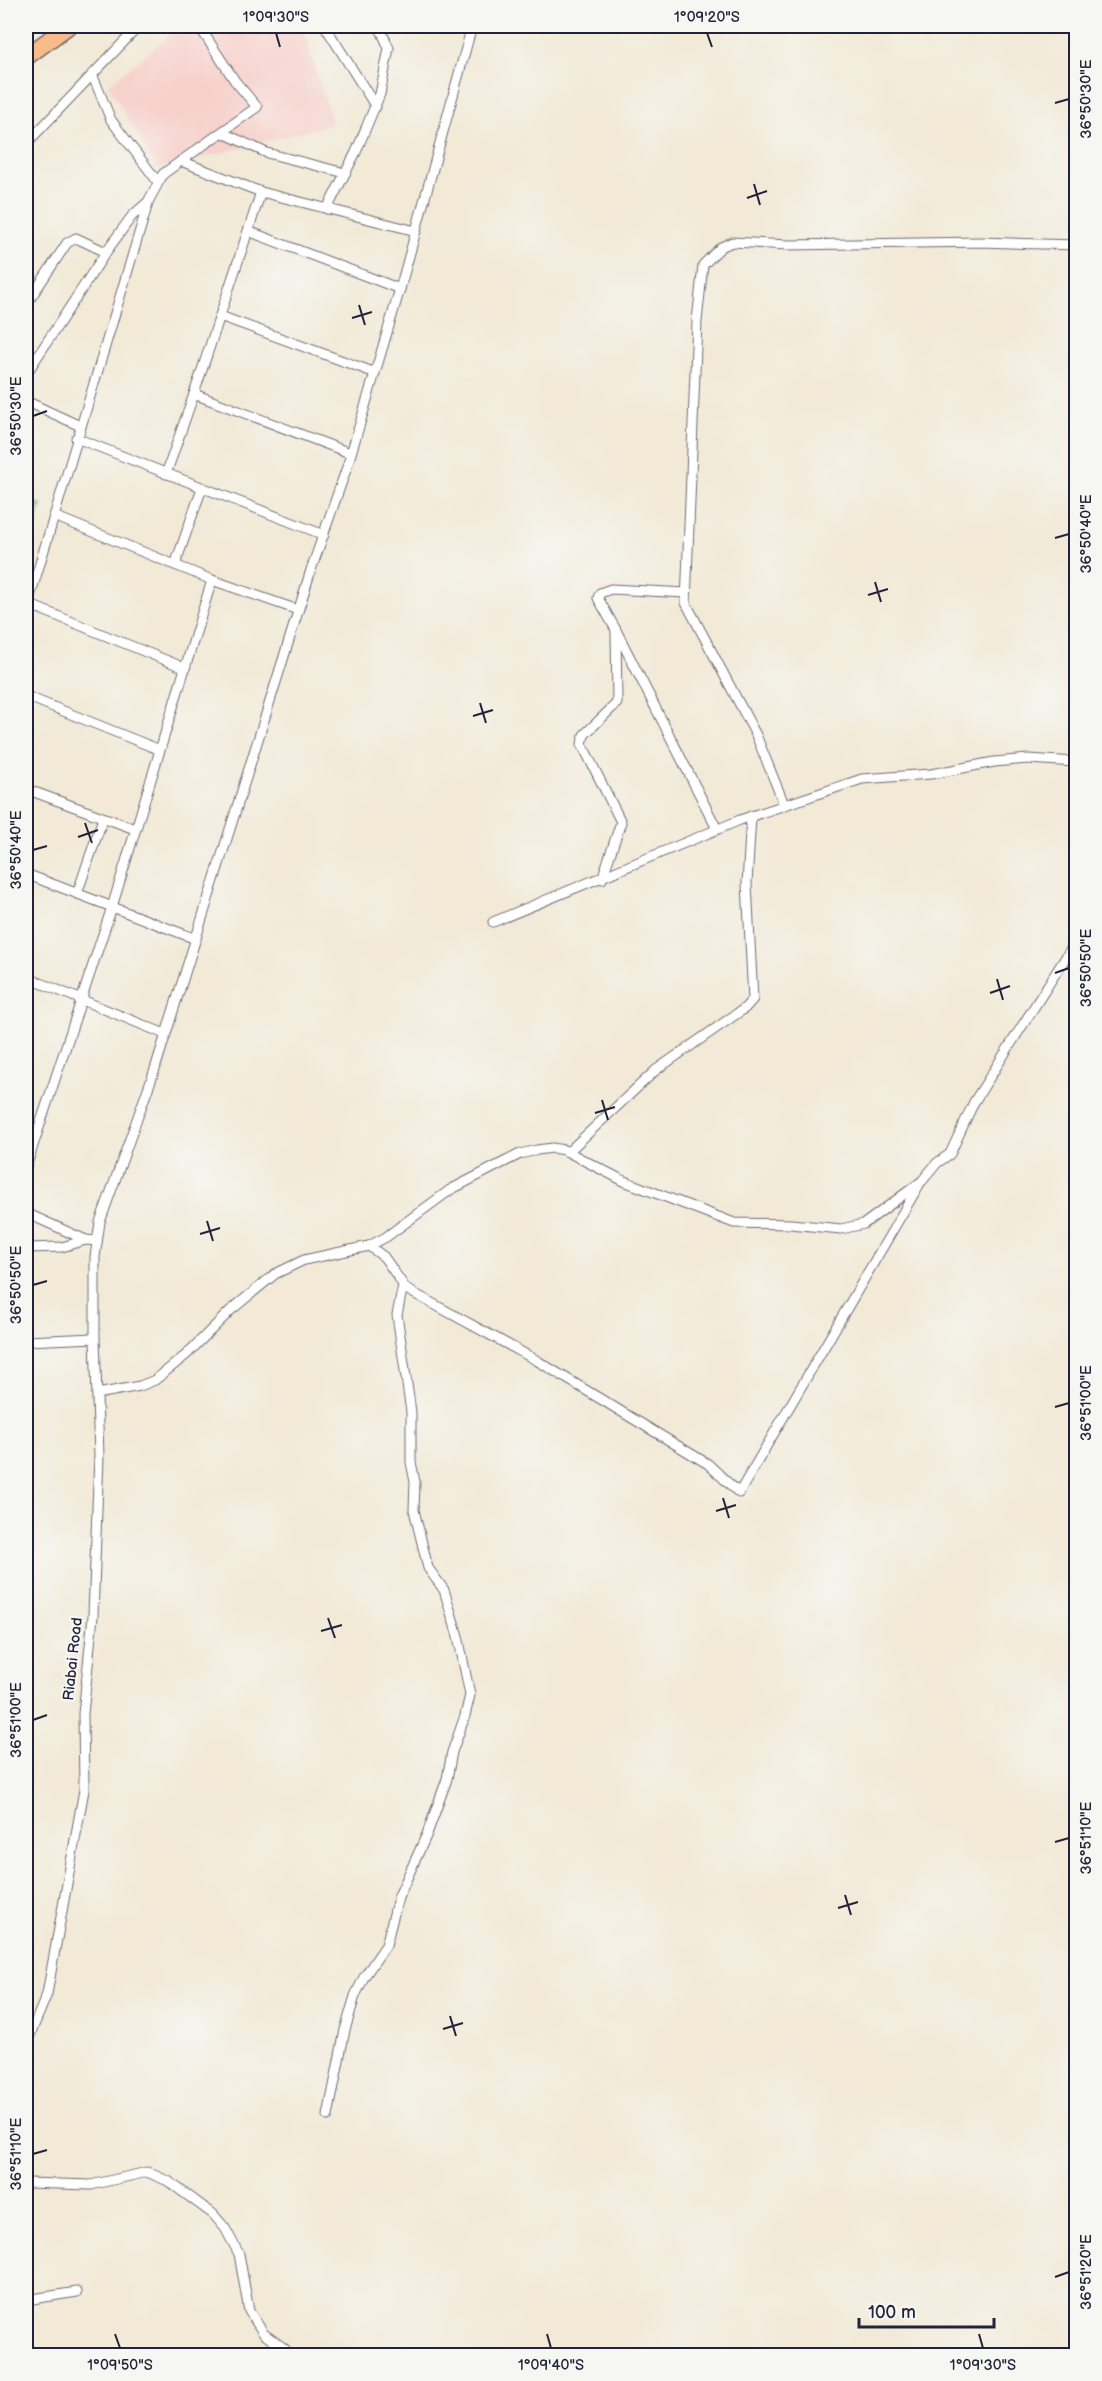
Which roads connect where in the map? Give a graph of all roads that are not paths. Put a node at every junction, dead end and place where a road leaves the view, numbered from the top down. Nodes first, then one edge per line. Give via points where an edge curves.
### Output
1 (68, 26) edge
2 (139, 26) edge
3 (199, 26) edge
4 (325, 26) edge
5 (379, 26) edge
6 (471, 26) edge
7 (26, 57) edge
8 (92, 74) junction
9 (376, 107) junction
10 (223, 133) junction
11 (26, 144) edge
12 (181, 161) junction
13 (345, 173) junction
14 (158, 182) junction
15 (261, 192) junction
16 (149, 200) junction
17 (327, 209) junction
18 (248, 231) junction
19 (416, 231) junction
20 (1077, 245) edge
21 (106, 252) junction
22 (400, 289) junction
23 (26, 305) edge
24 (220, 316) junction
25 (374, 372) junction
26 (26, 374) edge
27 (194, 394) junction
28 (26, 401) edge
29 (80, 426) junction
30 (76, 438) junction
31 (350, 453) junction
32 (166, 474) junction
33 (202, 488) junction
34 (54, 516) junction
35 (324, 535) junction
36 (175, 565) junction
37 (212, 579) junction
38 (686, 592) junction
39 (27, 607) edge
40 (298, 610) junction
41 (616, 630) junction
42 (185, 668) junction
43 (26, 696) edge
44 (160, 750) junction
45 (1077, 762) edge
46 (26, 789) edge
47 (784, 804) junction
48 (751, 816) junction
49 (103, 818) junction
50 (135, 829) junction
51 (717, 829) junction
52 (26, 874) edge
53 (602, 879) junction
54 (77, 894) junction
55 (112, 907) junction
56 (492, 922) dead end
57 (195, 939) junction
58 (1077, 941) edge
59 (26, 977) edge
60 (82, 1000) junction
61 (165, 1034) junction
62 (568, 1152) junction
63 (26, 1167) edge
64 (922, 1181) junction
65 (26, 1213) edge
66 (91, 1241) junction
67 (369, 1246) junction
68 (26, 1248) edge
69 (403, 1285) junction
70 (95, 1338) junction
71 (26, 1341) edge
72 (97, 1394) junction
73 (26, 2045) edge
74 (328, 2116) dead end
75 (26, 2183) edge
76 (77, 2292) dead end
77 (26, 2300) edge
78 (285, 2349) dead end

1 - 7 highway
2 - 8 street
3 - 10 street via 257,107
4 - 9 street
5 - 9 street via 389,48
6 - 19 street, Riabai Road
8 - 11 street
8 - 14 street via 111,120
9 - 13 street
10 - 12 street
10 - 13 street via 267,153
12 - 14 street
12 - 15 street
13 - 17 street
14 - 16 street
15 - 17 street
15 - 18 street
16 - 21 street
16 - 29 street
17 - 19 street
18 - 22 street
18 - 24 street
19 - 22 street, Riabai Road
20 - 38 street via 732,242 721,247 703,265 698,304
21 - 23 street via 85,241 72,240
21 - 26 street
22 - 25 street, Riabai Road
24 - 25 street
24 - 27 street
25 - 31 street, Riabai Road
27 - 31 street
27 - 32 street
28 - 29 street
29 - 30 street
30 - 32 street
30 - 34 street
31 - 35 street, Riabai Road
32 - 33 street
33 - 35 street
33 - 36 street
34 - 36 street
34 - 39 street
35 - 40 street, Riabai Road
36 - 37 street
37 - 40 street
37 - 42 street
38 - 41 street via 604,590 598,598
38 - 47 street via 689,609 756,735
39 - 42 street
40 - 57 street, Riabai Road
41 - 51 street
41 - 53 street via 617,703 582,740 621,822
42 - 44 street
43 - 44 street
44 - 50 street
45 - 47 street via 984,763 931,774 862,779
46 - 49 street
47 - 48 street
48 - 51 street
48 - 62 street via 747,884 753,999 656,1070
49 - 50 street
49 - 54 street
50 - 55 street
51 - 53 street
52 - 54 street
53 - 56 street
54 - 55 street
55 - 57 street
55 - 60 street
57 - 61 street, Riabai Road
58 - 64 street via 974,1102 950,1154 936,1163
59 - 60 street
60 - 61 street
60 - 63 street
61 - 66 street, Riabai Road
62 - 64 street via 624,1181 742,1225 841,1229 864,1224
62 - 67 street via 552,1148 520,1154 450,1190
64 - 69 street via 739,1493 708,1464
65 - 66 street
66 - 68 street
66 - 70 street, Riabai Road
67 - 69 street via 384,1257
67 - 72 street via 304,1260 275,1274 155,1380
69 - 74 street via 398,1315 411,1412 414,1510 428,1568 444,1590 458,1636 470,1695 447,1779 398,1898 386,1945 355,1996
70 - 71 street
70 - 72 street, Riabai Road
72 - 73 street, Riabai Road via 99,1456 93,1616 83,1714 84,1790 47,1994
75 - 78 street via 91,2185 147,2172 168,2181 213,2214 225,2228 239,2254 249,2311 264,2334
76 - 77 street

